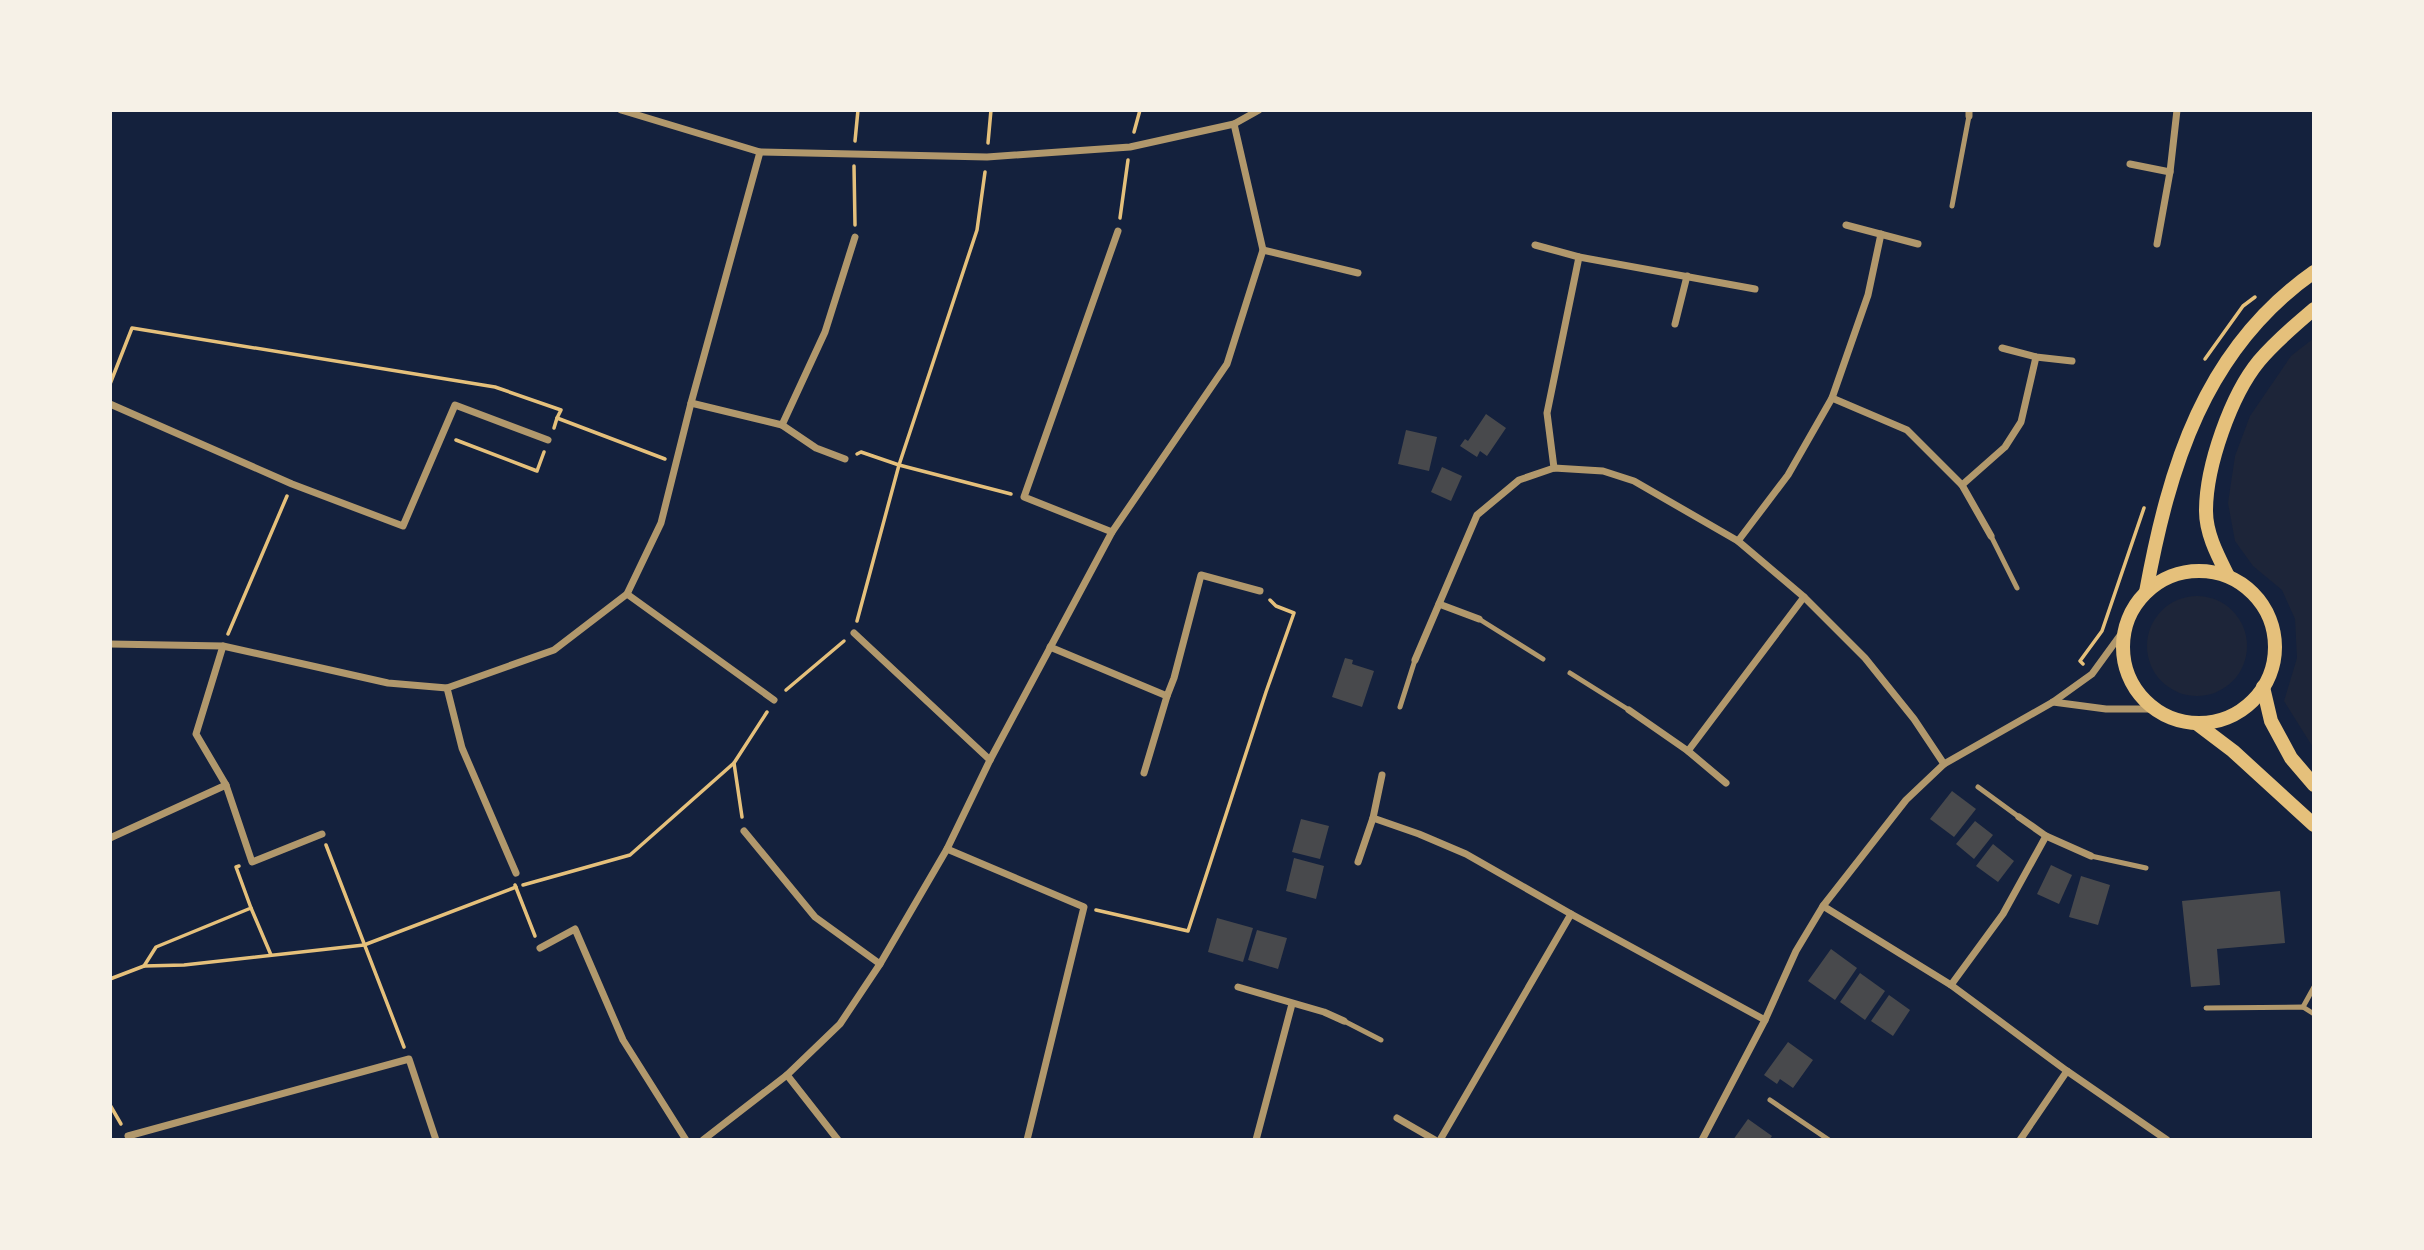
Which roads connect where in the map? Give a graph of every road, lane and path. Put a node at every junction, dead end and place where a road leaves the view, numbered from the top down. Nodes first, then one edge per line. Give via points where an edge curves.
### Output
1 (621, 110) edge
2 (858, 110) edge
3 (991, 110) edge
4 (1140, 110) edge
5 (1259, 110) edge
6 (2177, 110) edge
7 (1969, 113) edge
8 (1234, 124) junction
9 (1130, 146) junction
10 (760, 152) junction
11 (854, 153) junction
12 (987, 157) junction
13 (2130, 163) dead end
14 (2170, 172) junction
15 (1952, 205) dead end
16 (1846, 225) dead end
17 (1118, 231) joint
18 (1881, 234) junction
19 (855, 237) joint
20 (1918, 244) dead end
21 (2157, 244) dead end
22 (1535, 245) dead end
23 (1263, 250) junction
24 (1579, 257) junction
25 (2314, 272) edge
26 (1358, 273) dead end
27 (1687, 276) junction
28 (1755, 289) dead end
29 (2314, 309) edge
30 (1675, 324) dead end
31 (2002, 348) dead end
32 (2036, 357) junction
33 (2072, 361) dead end
34 (110, 384) edge
35 (1832, 398) junction
36 (691, 403) junction
37 (110, 404) edge
38 (558, 418) dead end
39 (782, 425) junction
40 (548, 440) dead end
41 (845, 458) joint
42 (899, 465) junction
43 (1554, 468) junction
44 (292, 484) junction
45 (1962, 485) junction
46 (1024, 497) junction
47 (1112, 532) junction
48 (1992, 536) joint
49 (1738, 541) junction
50 (2228, 576) junction
51 (2017, 588) dead end
52 (1260, 591) joint
53 (2146, 592) junction
54 (627, 594) junction
55 (1804, 597) junction
56 (1439, 604) junction
57 (1479, 619) joint
58 (2124, 630) junction
59 (853, 633) junction
60 (110, 644) edge
61 (223, 646) junction
62 (1050, 647) junction
63 (1543, 659) dead end
64 (1415, 660) joint
65 (1570, 673) dead end
66 (2263, 687) junction
67 (446, 688) junction
68 (1167, 696) junction
69 (774, 700) junction
70 (2053, 702) junction
71 (1400, 707) dead end
72 (2154, 709) junction
73 (1629, 710) joint
74 (2196, 723) junction
75 (1688, 751) junction
76 (990, 760) junction
77 (734, 763) junction
78 (1944, 764) junction
79 (1144, 773) dead end
80 (1382, 775) dead end
81 (1726, 783) dead end
82 (226, 785) junction
83 (2314, 785) edge
84 (1978, 787) dead end
85 (2019, 817) joint
86 (1373, 818) junction
87 (2314, 825) edge
88 (744, 831) joint
89 (322, 834) joint
90 (2046, 835) junction
91 (110, 838) edge
92 (947, 849) junction
93 (2091, 856) joint
94 (253, 862) junction
95 (1358, 862) dead end
96 (2146, 868) dead end
97 (516, 873) joint
98 (514, 888) junction
99 (1823, 906) junction
100 (1084, 907) junction
101 (251, 908) junction
102 (1571, 914) junction
103 (364, 945) junction
104 (540, 948) joint
105 (271, 955) junction
106 (880, 964) junction
107 (144, 966) junction
108 (110, 979) edge
109 (1951, 985) junction
110 (1238, 987) dead end
111 (2314, 987) edge
112 (1292, 1004) junction
113 (2303, 1007) junction
114 (2206, 1008) dead end
115 (2314, 1014) edge
116 (1765, 1020) junction
117 (1344, 1021) joint
118 (1381, 1040) dead end
119 (409, 1059) junction
120 (2067, 1071) junction
121 (787, 1075) junction
122 (1770, 1100) dead end
123 (1397, 1118) dead end
124 (128, 1136) dead end
125 (436, 1140) edge
126 (685, 1140) edge
127 (703, 1140) edge
128 (838, 1140) edge
129 (1027, 1140) edge
130 (1255, 1140) edge
131 (1435, 1140) edge
132 (1440, 1140) edge
133 (1702, 1140) edge
134 (1829, 1140) edge
135 (2021, 1140) edge
136 (2167, 1140) edge

1 - 10 street
2 - 11 path
3 - 12 path
4 - 9 path
5 - 8 street
6 - 14 street
7 - 15 lane
8 - 9 street
8 - 23 street
9 - 12 street
9 - 17 path
10 - 11 street
10 - 36 street
11 - 12 street
11 - 19 path
12 - 42 path via 978,230
13 - 14 street
14 - 21 street
16 - 18 street
17 - 46 street
18 - 20 street
18 - 35 street via 1868,295
19 - 39 street via 825,332
22 - 24 street
23 - 26 street
23 - 47 street via 1227,364
24 - 27 street
24 - 43 street via 1547,413
25 - 53 main road via 2265,313 2213,381 2171,481
27 - 28 street
27 - 30 street
29 - 50 main road via 2258,362 2221,435 2206,512 2211,540
31 - 32 street
32 - 33 street
32 - 45 street via 2021,422 2005,447
34 - 38 path via 132,328 495,387 561,410
35 - 45 street via 1907,430
35 - 49 street via 1788,475
36 - 39 street
36 - 54 street via 662,523
37 - 44 street
39 - 41 street via 816,448
40 - 44 street via 455,405 403,526
41 - 42 path via 861,452
42 - 46 path
42 - 59 path
43 - 49 street via 1603,471 1634,481
43 - 56 street via 1519,480 1476,515
44 - 61 path
45 - 48 street
46 - 47 street
47 - 62 street
48 - 51 lane
49 - 55 street
50 - 53 main road via 2184,572 2163,579
50 - 66 main road via 2250,590 2266,611 2274,636 2274,663
52 - 68 street via 1201,575
52 - 100 path via 1276,606 1294,613 1188,932
53 - 58 main road
54 - 67 street via 554,650
54 - 69 street
55 - 75 street
55 - 78 street via 1865,658
56 - 57 street
56 - 64 street
57 - 63 lane
58 - 70 street via 2092,674
58 - 72 main road via 2127,669 2134,687
59 - 69 path
59 - 76 street
60 - 61 street
61 - 67 street via 388,683
61 - 82 street via 196,734
62 - 68 street
62 - 76 street
64 - 71 lane
65 - 73 lane
66 - 74 main road via 2245,707 2222,719
66 - 83 main road via 2271,721 2291,758
67 - 97 street via 463,748
68 - 79 street
69 - 77 path
70 - 72 street
70 - 78 street
72 - 74 main road
73 - 75 street
74 - 87 main road via 2234,751
75 - 81 street
76 - 92 street
77 - 88 path
77 - 98 path via 630,855
78 - 99 street via 1906,800
80 - 86 street
82 - 91 street
82 - 94 street
84 - 85 lane
85 - 90 street
86 - 95 street
86 - 102 street via 1466,853
88 - 106 street via 816,917
89 - 94 street
89 - 103 path
90 - 93 street
90 - 109 street via 2003,914
92 - 100 street
92 - 106 street
93 - 96 lane
94 - 101 path via 236,867
97 - 98 path
98 - 103 path
98 - 104 path
99 - 109 street
99 - 116 street via 1796,951
100 - 129 street
101 - 105 path
101 - 107 path via 156,947
102 - 116 street
102 - 132 street
103 - 105 path
103 - 119 path
104 - 126 street via 575,929 623,1040
105 - 107 path
106 - 121 street via 840,1024
107 - 108 path
109 - 120 street
110 - 112 street
111 - 113 lane
112 - 117 street
112 - 130 street
113 - 114 lane
113 - 115 lane
116 - 133 street
117 - 118 lane
119 - 124 street
119 - 125 street
120 - 135 street
120 - 136 street
121 - 127 street
121 - 128 street
122 - 134 lane
123 - 131 street

